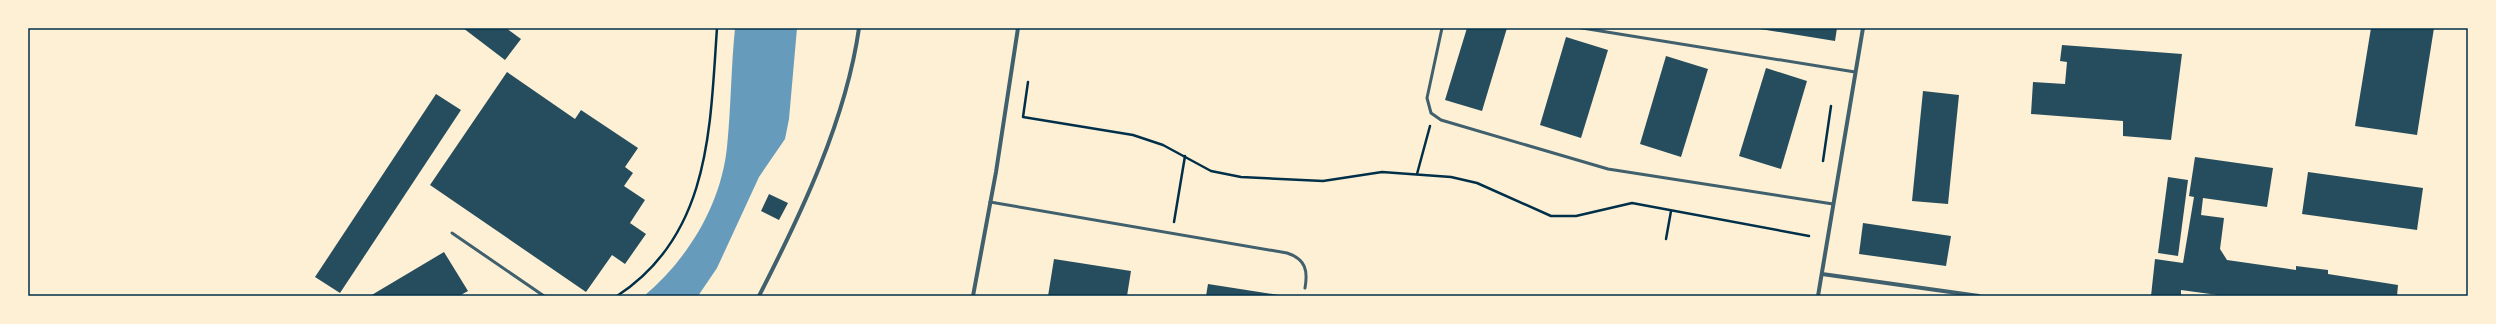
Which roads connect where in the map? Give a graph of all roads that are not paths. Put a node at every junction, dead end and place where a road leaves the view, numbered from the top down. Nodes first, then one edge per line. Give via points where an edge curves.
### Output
1 (859, 28) edge
2 (1018, 28) edge
3 (1442, 28) edge
4 (1582, 28) edge
5 (1863, 28) edge
6 (1855, 72) junction
7 (990, 202) junction
8 (1833, 204) junction
9 (452, 233) dead end
10 (1822, 274) junction
11 (1305, 288) dead end
12 (544, 296) edge
13 (759, 296) edge
14 (973, 296) edge
15 (1818, 296) edge
16 (1979, 296) edge

1 - 13 street via 848,82 826,144 797,218
2 - 7 street
3 - 8 lane via 1427,98 1428,107 1435,117 1608,169
4 - 6 lane
5 - 6 street
6 - 8 street
7 - 11 lane via 1287,254 1300,258 1304,263 1307,275
7 - 14 street
8 - 10 street
9 - 12 lane
10 - 15 street
10 - 16 street

